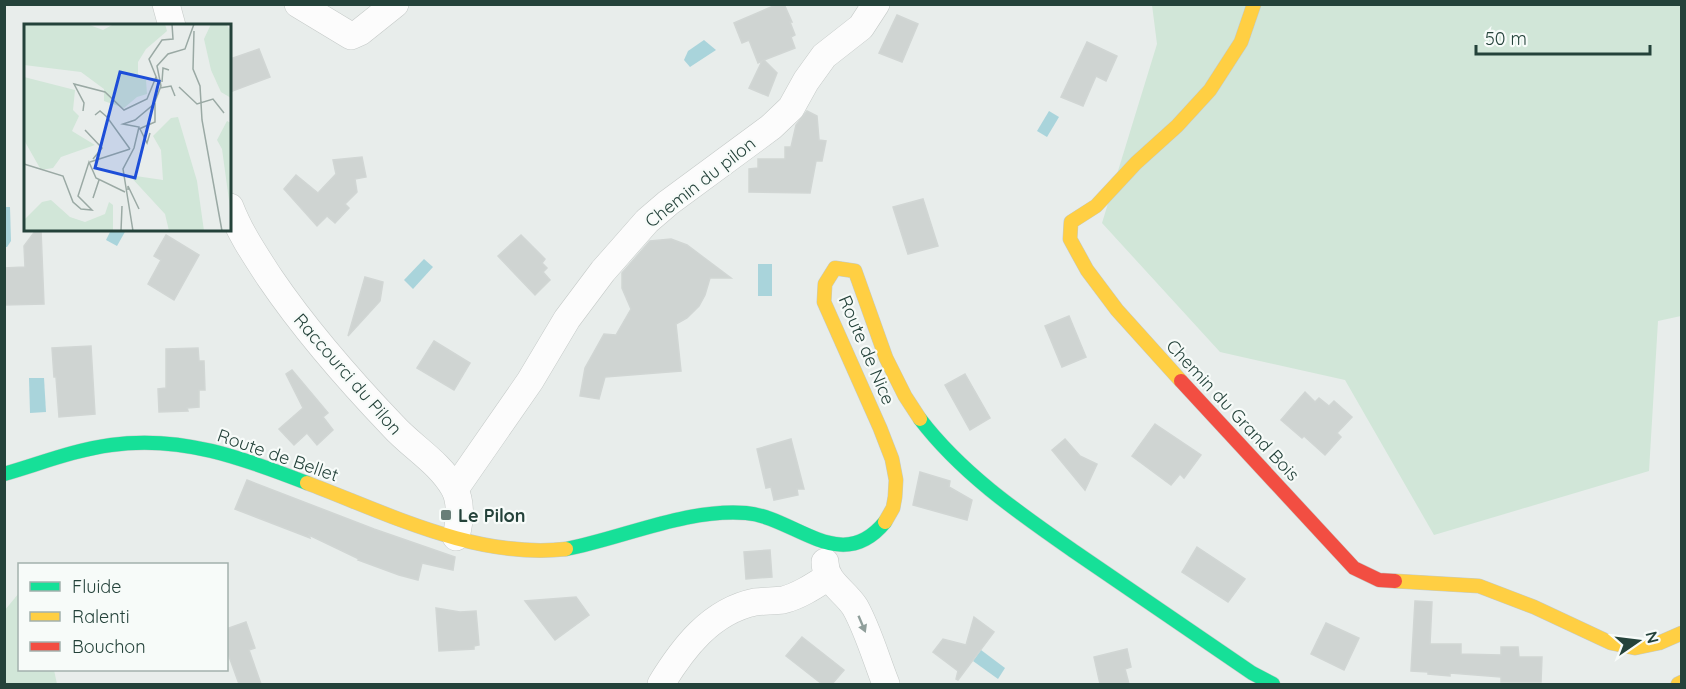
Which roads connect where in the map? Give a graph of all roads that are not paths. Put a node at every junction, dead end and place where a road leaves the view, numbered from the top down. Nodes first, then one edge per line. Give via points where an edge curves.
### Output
1 (166, 4) edge
2 (298, 4) edge
3 (395, 4) edge
4 (876, 4) edge
5 (1254, 4) edge
6 (171, 24) edge
7 (231, 210) edge
8 (4, 474) edge
9 (454, 489) junction
10 (456, 537) junction
11 (826, 544) junction
12 (500, 548) joint
13 (828, 578) junction
14 (1682, 633) edge
15 (661, 684) edge
16 (886, 684) edge
17 (1273, 684) edge

1 - 6 street
2 - 3 street via 351,36
4 - 9 street, Chemin du pilon via 861,27 824,56 791,108 771,127 646,221 567,319 530,381
5 - 14 main road, Chemin du Grand Bois via 1241,42 1210,90 1096,206 1071,222 1070,239 1087,270 1186,387 1354,568 1379,580 1479,586 1611,643 1635,648
7 - 9 street, Raccourci du Pilon via 251,251 287,304 354,386 406,441 442,471
8 - 10 main road, Route de Bellet via 110,445 178,445 243,459
9 - 10 street, Raccourci du Pilon via 460,512
10 - 12 main road, Route de Bellet
11 - 12 main road, Route de Nice via 748,513 723,512 573,548 538,552
11 - 13 street
11 - 17 main road, Route de Nice via 843,546 863,541 882,526 895,498 896,480 888,449 824,302 823,284 835,268 845,268 855,271 862,285 898,386 950,455 1019,513
13 - 15 street via 798,595 754,603 705,626
13 -> 16 street via 855,607

